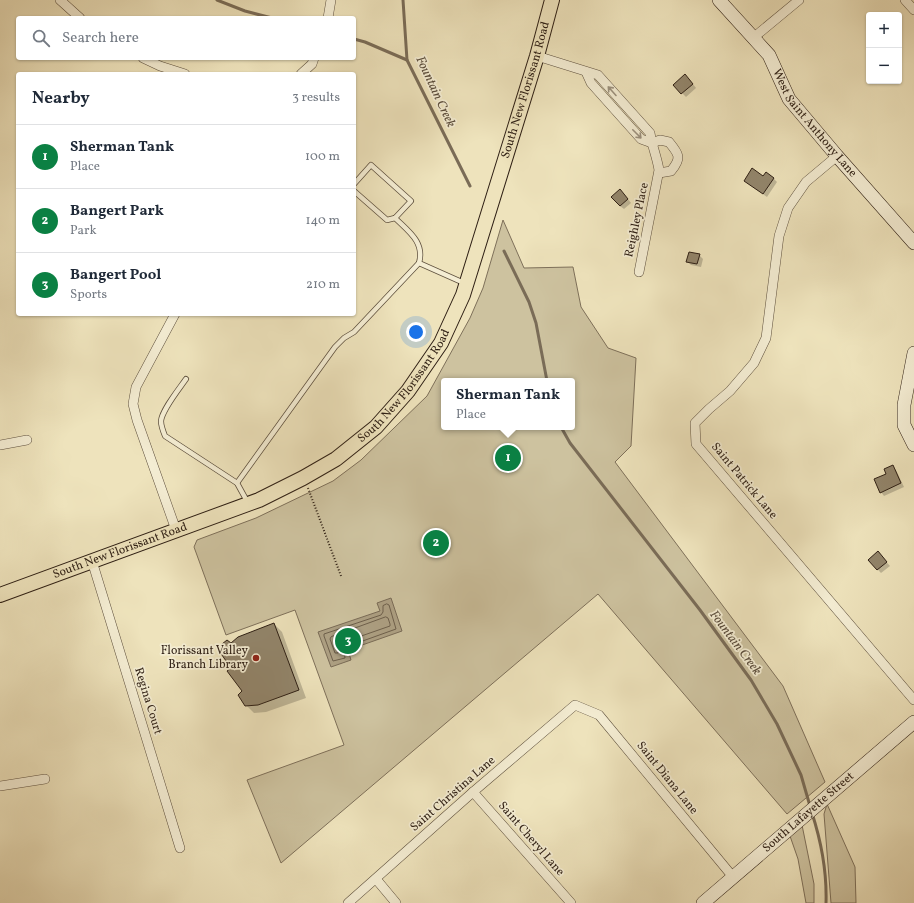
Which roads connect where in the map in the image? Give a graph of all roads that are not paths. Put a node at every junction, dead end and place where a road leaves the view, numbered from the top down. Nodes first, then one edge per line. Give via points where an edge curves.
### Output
1 (60, 0) edge
2 (331, 0) edge
3 (552, 0) edge
4 (719, 0) edge
5 (799, 0) edge
6 (905, 0) edge
7 (914, 10) edge
8 (78, 16) edge
9 (328, 16) edge
10 (753, 38) junction
11 (537, 56) junction
12 (147, 60) edge
13 (313, 60) edge
14 (179, 72) edge
15 (303, 72) edge
16 (586, 72) junction
17 (623, 103) junction
18 (615, 110) junction
19 (652, 143) junction
20 (837, 156) junction
21 (659, 173) junction
22 (356, 182) edge
23 (356, 193) edge
24 (395, 218) junction
25 (914, 243) edge
26 (419, 263) junction
27 (638, 272) dead end
28 (467, 284) junction
29 (174, 316) edge
30 (914, 353) edge
31 (186, 379) dead end
32 (909, 425) edge
33 (27, 440) dead end
34 (0, 444) edge
35 (914, 445) edge
36 (237, 483) junction
37 (248, 504) junction
38 (176, 530) junction
39 (92, 562) junction
40 (0, 595) edge
41 (914, 700) edge
42 (575, 705) joint
43 (914, 722) edge
44 (45, 779) dead end
45 (0, 786) edge
46 (473, 792) junction
47 (180, 848) dead end
48 (733, 877) junction
49 (376, 879) junction
50 (348, 903) edge
51 (396, 903) edge
52 (571, 903) edge
53 (703, 903) edge

1 - 8 street
2 - 9 street
3 - 11 main road, South New Florissant Road
4 - 10 street, West Saint Anthony Lane
5 - 10 street
6 - 7 street
10 - 20 street, West Saint Anthony Lane via 769,55 789,99
11 - 16 street, Reighley Place
11 - 28 main road, South New Florissant Road
12 - 14 street
13 - 15 street
17 -> 16 street, Reighley Place via 598,75
16 - 18 street, Reighley Place via 591,84
17 - 18 lane
17 - 19 street, Reighley Place via 650,133
18 -> 19 street, Reighley Place via 640,139
19 - 21 street, Reighley Place via 658,158
19 - 21 street, Reighley Place via 660,140 669,142 677,152 677,164 671,171
20 - 25 street, West Saint Anthony Lane
20 - 41 street, Saint Patrick Lane via 806,182 788,208 779,236 766,338 754,363 730,391 695,423 696,444
21 - 27 street, Reighley Place
22 - 24 lane via 371,165 411,201
23 - 24 lane via 387,220
24 - 26 lane via 415,238 421,255
26 - 28 lane
26 - 36 lane via 354,332 335,347
28 - 37 main road, South New Florissant Road via 441,343 408,391 376,427 336,459
29 - 38 street via 136,387 133,404
30 - 32 street via 904,405
31 - 36 lane via 163,414 161,421 165,436
32 - 35 street
33 - 34 street
36 - 37 lane
37 - 38 main road, South New Florissant Road
38 - 39 main road, South New Florissant Road
39 - 40 main road, South New Florissant Road
39 - 47 street, Regina Court
42 - 46 street, Saint Christina Lane
42 - 48 street, Saint Diana Lane via 599,714
43 - 48 street, South Lafayette Street
44 - 45 street
46 - 49 street, Saint Christina Lane
46 - 52 street, Saint Cheryl Lane
48 - 53 street, South Lafayette Street
49 - 50 street, Saint Christina Lane
49 - 51 street

